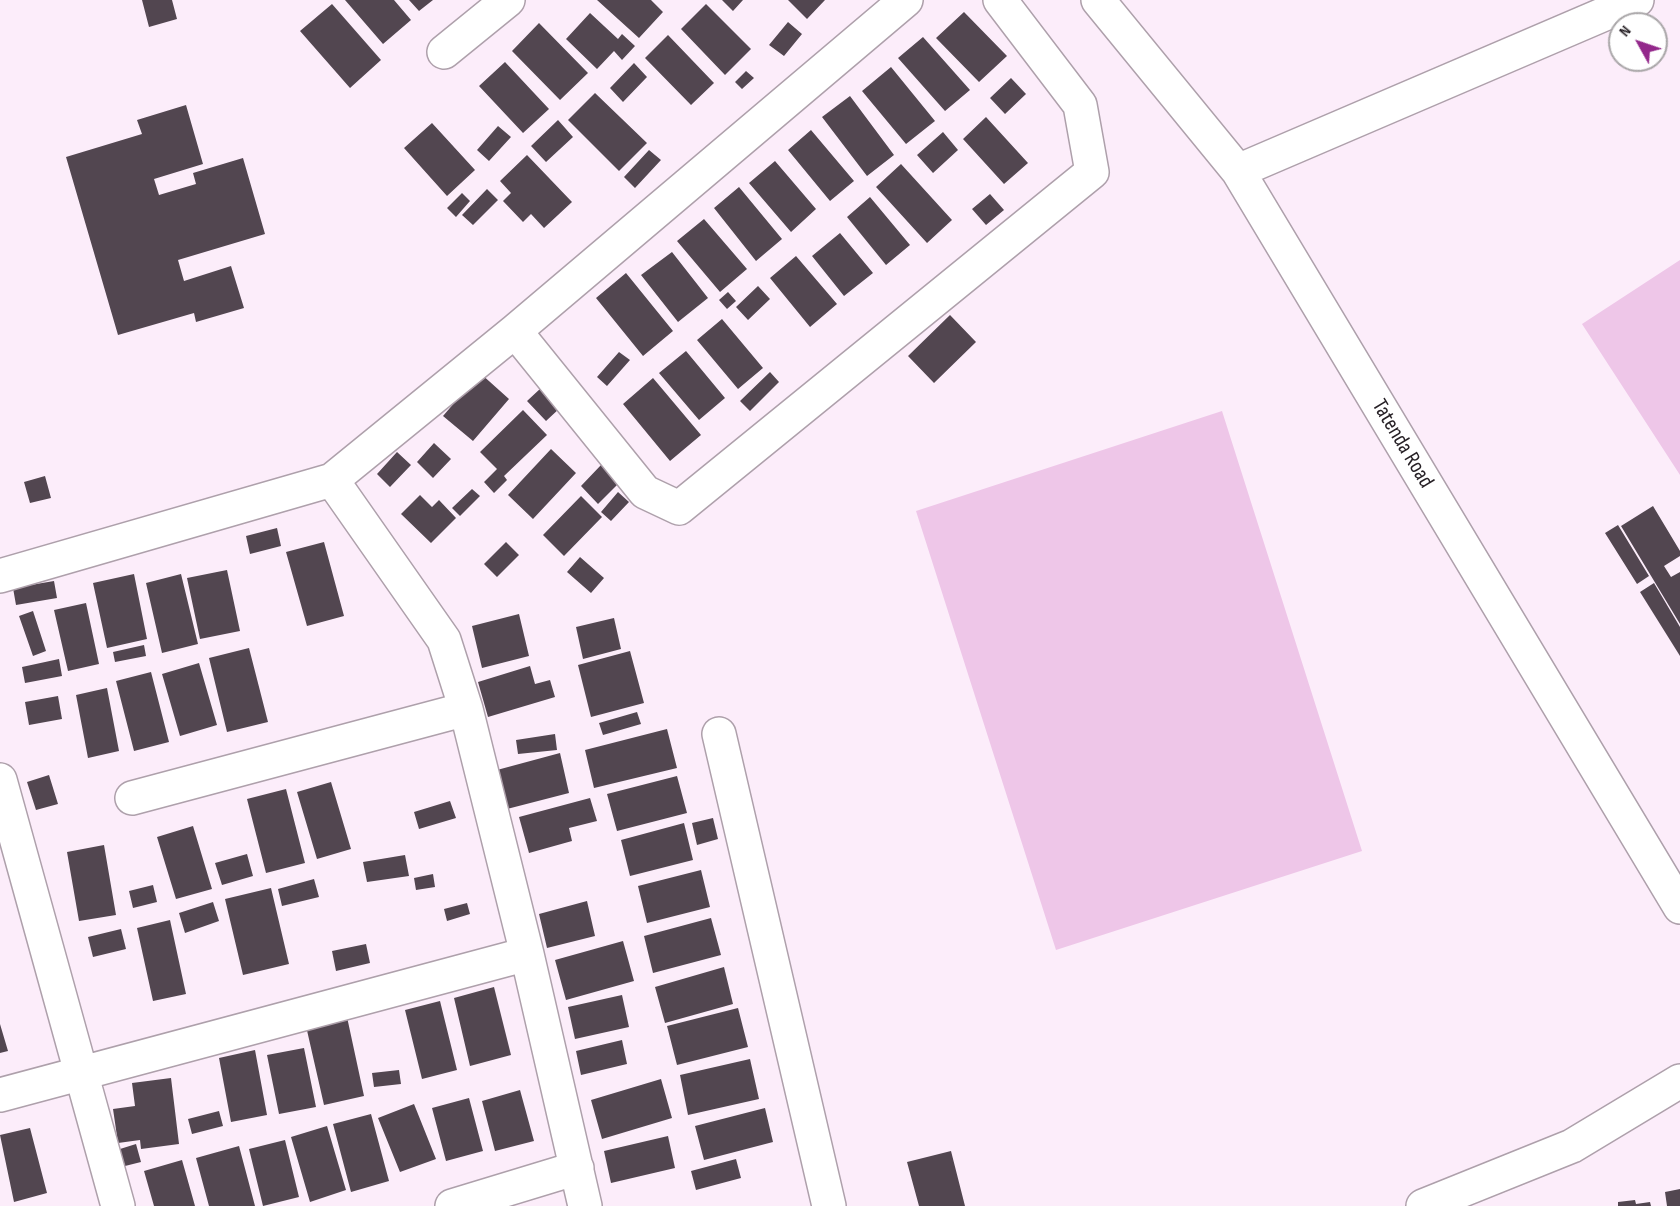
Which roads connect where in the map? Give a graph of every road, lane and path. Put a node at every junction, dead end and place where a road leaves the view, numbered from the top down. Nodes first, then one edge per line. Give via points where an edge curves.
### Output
1 (508, 0) edge
2 (906, 0) edge
3 (1000, 0) edge
4 (1098, 0) edge
5 (1637, 0) edge
6 (444, 52) dead end
7 (1238, 171) junction
8 (515, 331) junction
9 (332, 480) junction
10 (0, 576) edge
11 (466, 709) junction
12 (719, 734) dead end
13 (0, 780) edge
14 (132, 798) dead end
15 (8, 846) edge
16 (1680, 907) edge
17 (527, 954) junction
18 (81, 1074) junction
19 (1680, 1081) edge
20 (0, 1095) edge
21 (577, 1168) junction
22 (118, 1206) edge
23 (452, 1206) edge
24 (585, 1206) edge
25 (829, 1206) edge
26 (1423, 1206) edge

1 - 6 street
2 - 8 street
3 - 8 street via 1080,105 1092,172 679,508 645,492
4 - 7 street, Tatenda Road
5 - 7 street
7 - 16 street, Tatenda Road
8 - 9 street
9 - 10 street
9 - 11 street via 444,640
11 - 14 street
11 - 17 street
12 - 25 street
13 - 15 street
15 - 18 street
17 - 18 street
17 - 21 street
18 - 20 street
18 - 22 street
19 - 26 street via 1572,1146
21 - 23 street
21 - 24 street

